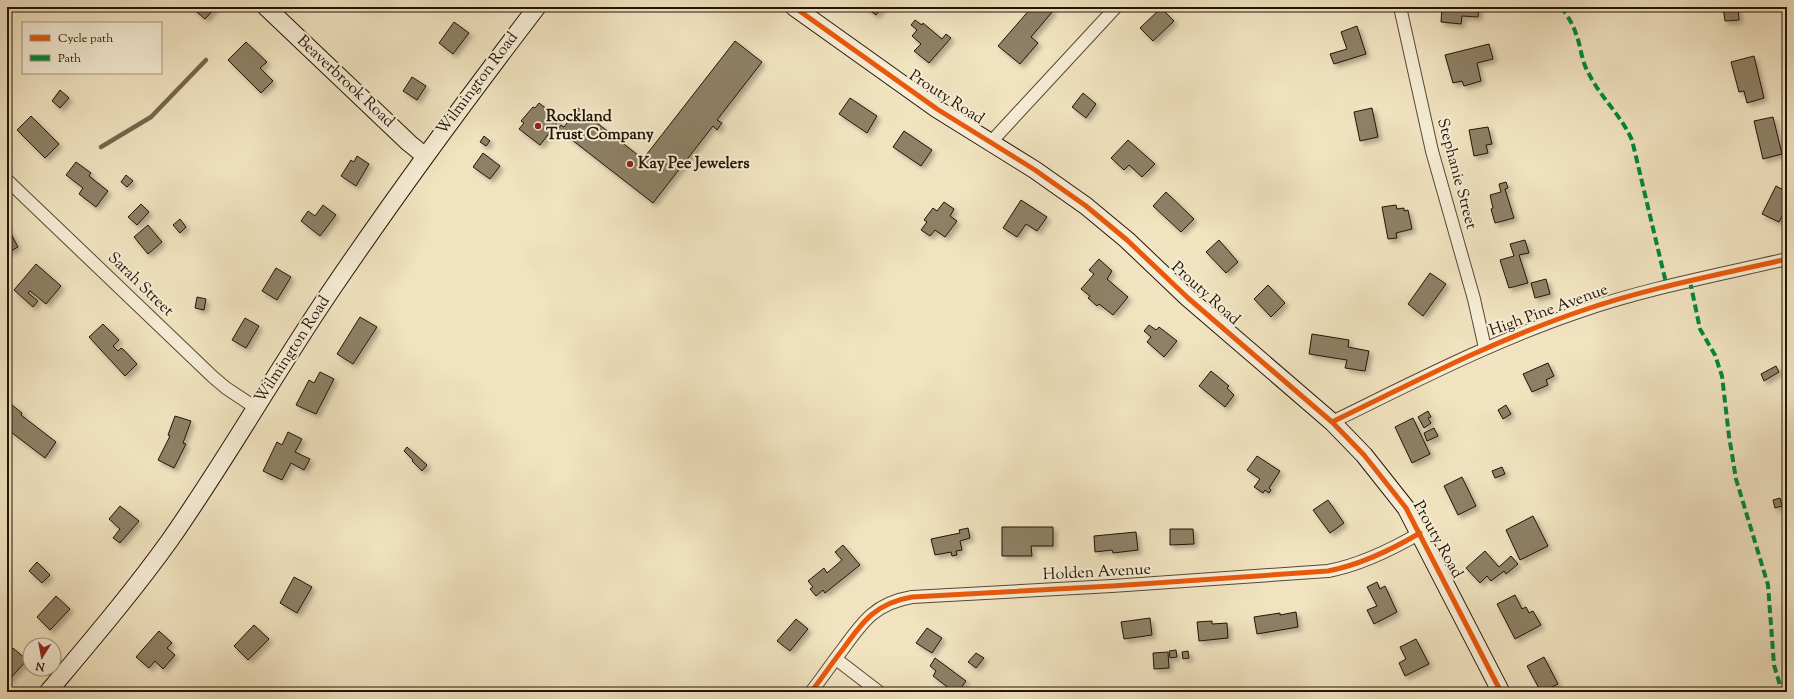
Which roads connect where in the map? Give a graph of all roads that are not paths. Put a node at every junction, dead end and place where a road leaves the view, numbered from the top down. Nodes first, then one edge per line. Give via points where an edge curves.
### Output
1 (266, 7) edge
2 (537, 7) edge
3 (794, 7) edge
4 (1116, 7) edge
5 (1400, 7) edge
6 (991, 142) junction
7 (425, 156) junction
8 (7, 180) edge
9 (1787, 259) edge
10 (1485, 348) junction
11 (256, 408) junction
12 (1332, 422) junction
13 (1420, 533) junction
14 (836, 659) junction
15 (48, 692) edge
16 (811, 692) edge
17 (879, 692) edge
18 (1501, 692) edge

1 - 7 street, Beaverbrook Road
2 - 7 street, Wilmington Road
3 - 6 street, Prouty Road via 925,100
4 - 6 street
5 - 10 street, Stephanie Street via 1432,151 1474,299
6 - 12 street, Prouty Road via 1104,220 1188,298
7 - 11 street, Wilmington Road via 328,296
8 - 11 street, Sarah Street via 213,377
9 - 10 street, High Pine Avenue via 1615,300
10 - 12 street, High Pine Avenue
11 - 15 street, Wilmington Road via 158,556
12 - 13 street, Prouty Road via 1381,474 1406,508
13 - 14 street, Holden Avenue via 1360,562 1328,571 904,598 889,603 870,615
13 - 18 street, Prouty Road
14 - 16 street, Holden Avenue
14 - 17 street

